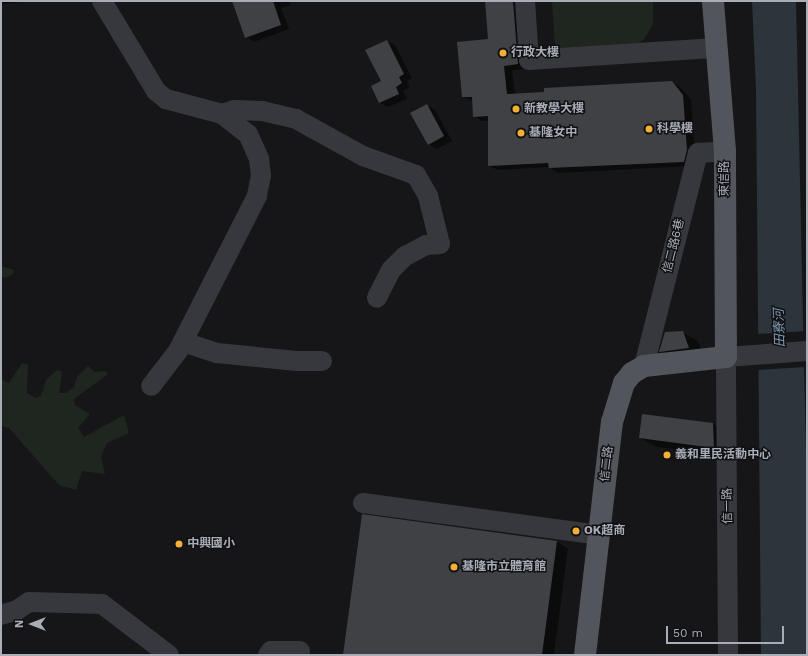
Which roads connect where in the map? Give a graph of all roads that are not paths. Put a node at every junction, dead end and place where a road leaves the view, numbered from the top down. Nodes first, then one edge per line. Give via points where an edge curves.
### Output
1 (102, 1) edge
2 (525, 1) edge
3 (713, 1) edge
4 (716, 48) junction
5 (222, 114) junction
6 (725, 151) junction
7 (377, 298) dead end
8 (183, 342) junction
9 (807, 351) edge
10 (726, 357) junction
11 (322, 361) dead end
12 (644, 366) junction
13 (151, 386) dead end
14 (363, 503) dead end
15 (599, 535) junction
16 (1, 615) edge
17 (300, 651) dead end
18 (169, 655) edge
19 (268, 655) edge
20 (585, 655) edge
21 (728, 655) edge

1 - 5 street via 156,91 166,99
2 - 4 street via 529,60
3 - 4 main road, 東信路
4 - 6 main road, 東信路
5 - 7 street via 234,110 262,110 296,119 363,156 416,175 428,196 440,244 426,245 405,256 391,270
5 - 8 street via 239,126 253,142 259,159 259,186 257,196
6 - 10 main road, 東信路
6 - 12 street, 信二路6巷 via 698,153
8 - 11 street via 216,353
8 - 13 street
9 - 10 street
10 - 12 main road
10 - 21 street, 信一路
12 - 15 main road, 信二路 via 632,373 624,383 615,409
14 - 15 street
15 - 20 main road, 信二路
16 - 18 street via 17,610 29,602 102,604
17 - 19 street via 271,651

